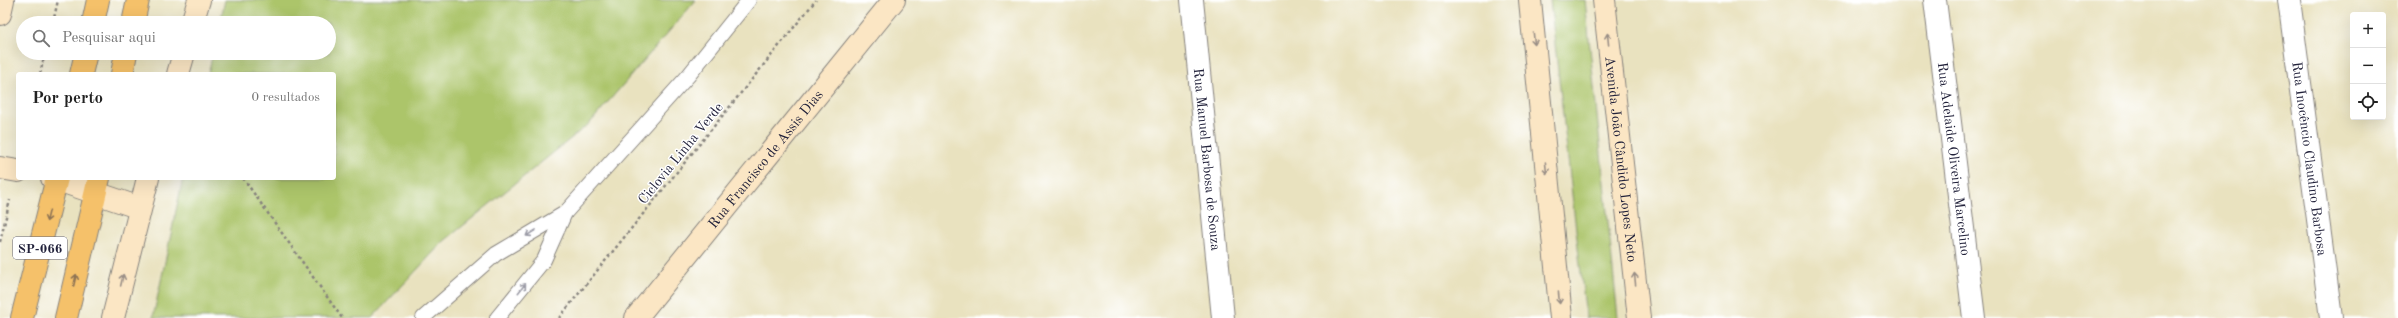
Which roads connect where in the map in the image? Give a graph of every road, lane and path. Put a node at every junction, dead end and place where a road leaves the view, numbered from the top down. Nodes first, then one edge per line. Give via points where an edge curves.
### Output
1 (4, 0) edge
2 (58, 0) edge
3 (98, 0) edge
4 (138, 0) edge
5 (199, 0) edge
6 (749, 0) edge
7 (816, 0) edge
8 (894, 0) edge
9 (1192, 0) edge
10 (1530, 0) edge
11 (1604, 0) edge
12 (1935, 0) edge
13 (2289, 0) edge
14 (0, 14) edge
15 (55, 16) edge
16 (95, 16) edge
17 (135, 16) edge
18 (194, 16) edge
19 (43, 60) edge
20 (84, 60) edge
21 (125, 60) edge
22 (182, 60) edge
23 (40, 72) edge
24 (81, 72) edge
25 (122, 72) edge
26 (179, 72) edge
27 (12, 170) edge
28 (55, 180) edge
29 (67, 180) edge
30 (147, 180) edge
31 (244, 180) edge
32 (97, 185) edge
33 (140, 208) junction
34 (565, 213) junction
35 (0, 242) edge
36 (22, 318) edge
37 (66, 318) edge
38 (114, 318) edge
39 (342, 318) edge
40 (423, 318) edge
41 (497, 318) edge
42 (559, 318) edge
43 (636, 318) edge
44 (1223, 318) edge
45 (1561, 318) edge
46 (1639, 318) edge
47 (1974, 318) edge
48 (2331, 318) edge

1 - 14 street
2 - 15 path
3 - 16 main road
4 - 17 main road
5 - 18 street
6 - 34 lane via 688,76
7 - 42 path, Ciclovia Linha Verde
8 - 43 street, Rua Francisco de Assis Dias
9 - 44 street, Rua Manuel Barbosa de Souza
10 -> 45 street
46 -> 11 street, Avenida João Cândido Lopes Neto
12 - 47 street, Rua Adelaide Oliveira Marcelino
13 - 48 street, Rua Inocêncio Claudino Barbosa
19 - 23 path
20 - 24 main road
21 - 25 main road
22 - 26 street
27 - 35 path
28 -> 36 main road, SP-066
29 - 32 street
30 - 33 street
31 - 39 path
32 - 33 street
37 -> 32 main road, SP-066
38 -> 33 street
34 -> 40 lane via 496,254
41 -> 34 lane via 544,260

